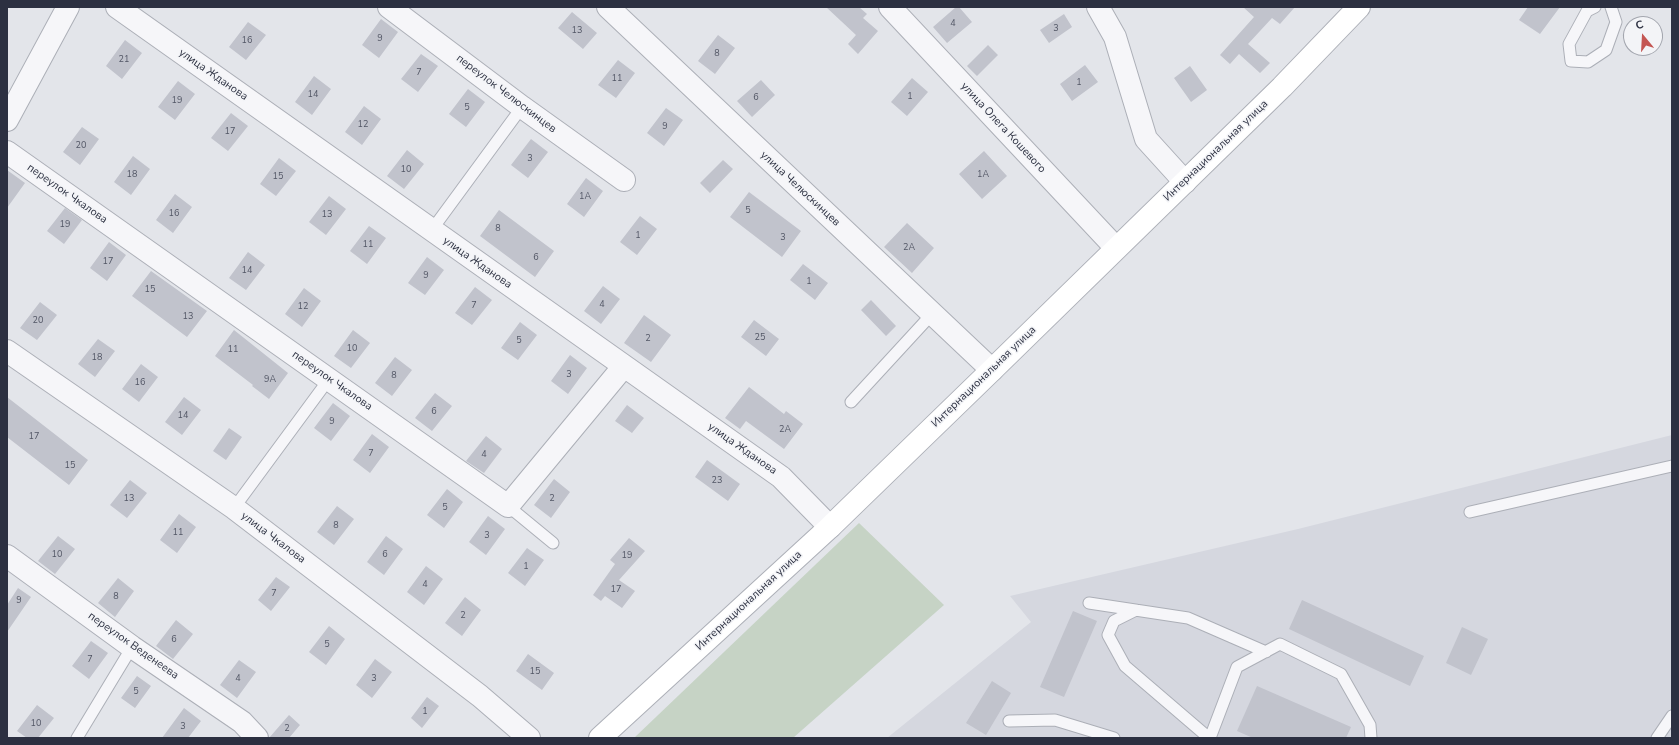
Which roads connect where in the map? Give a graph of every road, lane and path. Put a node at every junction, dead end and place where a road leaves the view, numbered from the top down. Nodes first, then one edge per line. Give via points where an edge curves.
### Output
1 (68, 7) edge
2 (117, 7) edge
3 (389, 7) edge
4 (608, 7) edge
5 (890, 7) edge
6 (1098, 7) edge
7 (1359, 7) edge
8 (1595, 7) edge
9 (1611, 7) edge
10 (522, 107) junction
11 (7, 120) edge
12 (7, 152) edge
13 (624, 180) dead end
14 (1185, 182) junction
15 (431, 231) junction
16 (1116, 248) junction
17 (932, 314) junction
18 (7, 351) edge
19 (624, 366) junction
20 (992, 370) junction
21 (329, 379) junction
22 (851, 402) dead end
23 (1672, 466) edge
24 (508, 506) junction
25 (234, 508) junction
26 (1470, 512) dead end
27 (830, 526) junction
28 (553, 543) dead end
29 (7, 556) edge
30 (1089, 603) dead end
31 (1136, 610) junction
32 (132, 647) junction
33 (1266, 652) junction
34 (1672, 716) edge
35 (1008, 721) dead end
36 (77, 738) edge
37 (257, 738) edge
38 (529, 738) edge
39 (600, 738) edge
40 (1114, 738) edge
41 (1209, 738) edge
42 (1371, 738) edge
43 (1657, 738) edge

1 - 11 street
2 - 15 street, улица Жданова
3 - 10 street, переулок Челюскинцев
4 - 17 street, улица Челюскинцев
5 - 16 street, улица Олега Кошевого
6 - 14 street via 1115,37 1146,139
7 - 14 street, Интернациональная улица
8 - 9 lane via 1587,11 1569,44 1571,61 1588,62 1606,50 1616,22
10 - 13 street, переулок Челюскинцев
10 - 15 lane
12 - 21 street, переулок Чкалова
14 - 16 street, Интернациональная улица
15 - 19 street, улица Жданова
16 - 20 street, Интернациональная улица
17 - 20 street, улица Челюскинцев
17 - 22 lane
18 - 25 street, улица Чкалова
19 - 24 street
19 - 27 street, улица Жданова via 781,477
20 - 27 street, Интернациональная улица
21 - 24 street, переулок Чкалова
21 - 25 lane
23 - 26 lane
24 - 28 lane
25 - 38 street, улица Чкалова via 480,696
27 - 39 street, Интернациональная улица
29 - 32 street, переулок Веденеева
30 - 31 lane
31 - 33 lane via 1188,618
31 - 41 lane via 1114,621 1108,635 1125,666
32 - 36 lane
32 - 37 street, переулок Веденеева via 242,722
33 - 41 lane via 1237,667
33 - 42 lane via 1280,644 1341,674 1370,725
34 - 43 lane
35 - 40 lane via 1055,720

